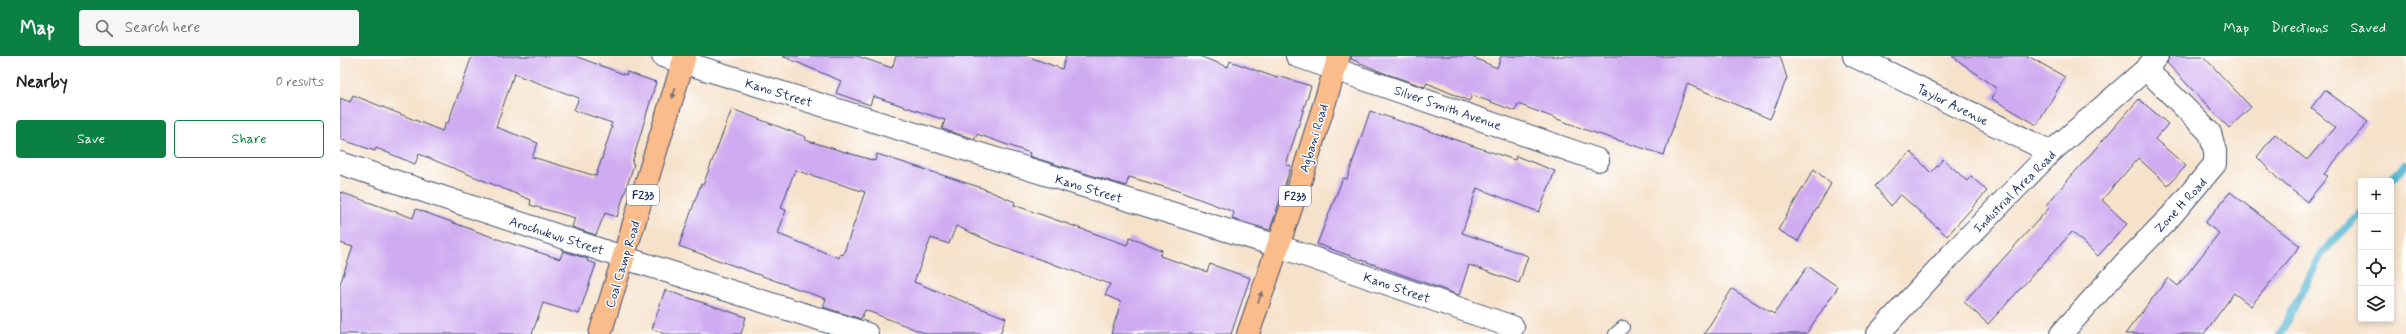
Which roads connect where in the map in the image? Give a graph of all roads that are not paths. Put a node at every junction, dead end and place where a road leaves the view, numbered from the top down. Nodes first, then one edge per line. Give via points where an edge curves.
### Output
1 (1297, 56) edge
2 (1854, 56) edge
3 (677, 58) edge
4 (1337, 62) edge
5 (2152, 63) edge
6 (2051, 152) junction
7 (1598, 160) dead end
8 (340, 163) edge
9 (1278, 246) junction
10 (625, 258) junction
11 (1513, 326) dead end
12 (600, 334) edge
13 (867, 334) edge
14 (1248, 334) edge
15 (1878, 334) edge
16 (2060, 334) edge

1 - 4 street, Silver Smith Avenue
2 - 6 street, Taylor Avenue
3 - 9 street, Kano Street
3 -> 10 main road, Coal Camp Road / F233
4 - 7 street, Silver Smith Avenue
4 - 9 main road, Agbani Road / F233
5 - 6 street, Industrial Area Road
5 - 16 street, Zone H Road via 2210,133 2215,151 2214,164 2209,174
6 - 15 street, Industrial Area Road
8 - 10 street, Arochukwu Street
9 - 11 street, Kano Street
14 -> 9 main road, Agbani Road / F233
10 - 12 main road, Coal Camp Road / F233
10 - 13 street, Arochukwu Street

